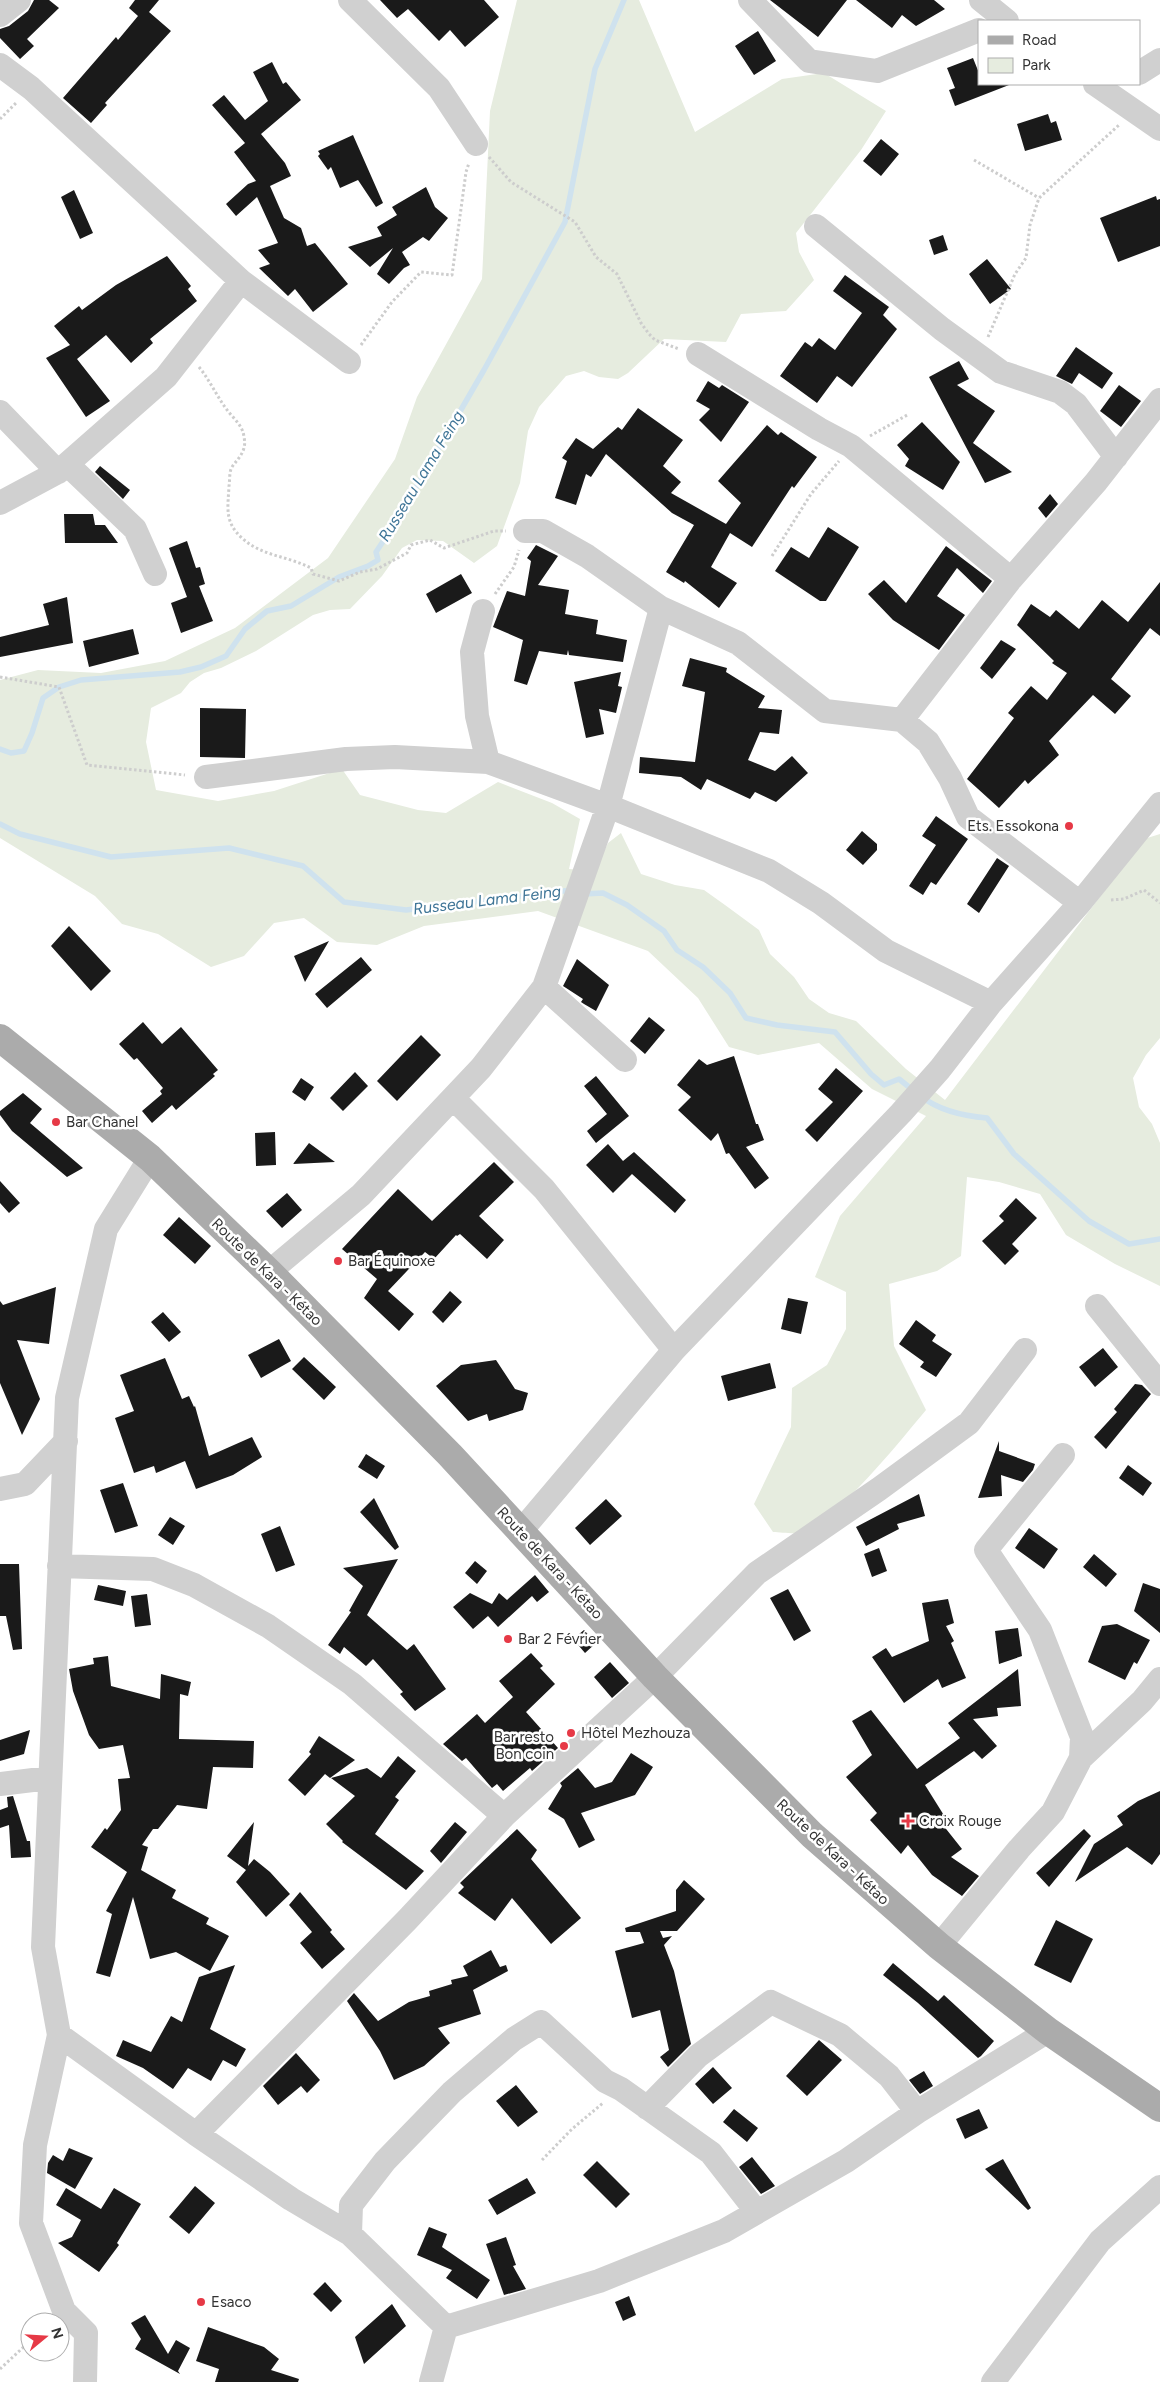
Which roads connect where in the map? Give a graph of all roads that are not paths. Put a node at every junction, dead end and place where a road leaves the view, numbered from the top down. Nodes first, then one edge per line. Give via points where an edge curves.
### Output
1 (19, 0) edge
2 (350, 0) edge
3 (750, 0) edge
4 (981, 0) edge
5 (0, 15) edge
6 (1003, 20) edge
7 (978, 30) edge
8 (1160, 60) edge
9 (0, 65) edge
10 (1140, 72) edge
11 (1108, 87) edge
12 (1160, 129) edge
13 (476, 144) road end
14 (816, 226) dead end
15 (241, 281) junction
16 (698, 354) road end
17 (350, 362) road end
18 (1160, 400) edge
19 (0, 412) edge
20 (1116, 457) junction
21 (62, 468) junction
22 (0, 503) edge
23 (525, 531) road end
24 (155, 574) dead end
25 (1012, 579) junction
26 (661, 608) junction
27 (483, 611) road end
28 (902, 720) junction
29 (488, 762) junction
30 (206, 777) road end
31 (1160, 804) edge
32 (608, 806) junction
33 (1080, 903) junction
34 (544, 987) junction
35 (991, 1003) junction
36 (0, 1038) edge
37 (625, 1060) dead end
38 (453, 1098) junction
39 (150, 1158) junction
40 (268, 1272) junction
41 (1097, 1306) dead end
42 (674, 1350) junction
43 (1026, 1350) dead end
44 (1160, 1384) edge
45 (66, 1441) junction
46 (1062, 1455) dead end
47 (0, 1489) edge
48 (521, 1531) junction
49 (59, 1566) junction
50 (655, 1677) junction
51 (1160, 1679) edge
52 (1081, 1758) junction
53 (49, 1778) junction
54 (0, 1784) edge
55 (504, 1816) junction
56 (939, 1946) junction
57 (1048, 2031) junction
58 (59, 2035) junction
59 (647, 2108) junction
60 (1160, 2108) edge
61 (917, 2112) junction
62 (196, 2134) junction
63 (1160, 2187) edge
64 (757, 2212) junction
65 (350, 2234) junction
66 (446, 2327) junction
67 (85, 2382) edge
68 (431, 2382) edge
69 (993, 2382) edge

1 - 5 street
2 - 13 street via 439,88
3 - 7 street via 809,61 877,70
4 - 6 street
8 - 10 street
9 - 15 street via 31,88
11 - 12 street
14 - 20 street via 942,329 1001,372 1060,392 1076,404
15 - 17 street
15 - 21 street via 166,377
16 - 25 street via 819,430 851,446
18 - 20 street
19 - 21 street
20 - 25 street
21 - 22 street
21 - 24 street via 135,529
23 - 26 street via 543,531 580,552
25 - 28 street
26 - 28 street via 738,643 825,711
26 - 32 street
27 - 29 street via 472,652 477,716
28 - 33 street via 928,742 968,817
29 - 30 street via 395,757 346,759
29 - 32 street
31 - 33 street
32 - 34 street
32 - 35 street via 769,870 886,951
33 - 35 street
34 - 37 street
34 - 38 street
35 - 42 street via 901,1113
36 - 39 main road, Route de Kara - Kétao
38 - 40 street via 361,1195
38 - 42 street via 544,1189
39 - 40 main road, Route de Kara - Kétao
39 - 45 street via 106,1229 68,1398
40 - 48 main road, Route de Kara - Kétao
41 - 44 street
42 - 48 street
43 - 50 street via 969,1423 756,1573
45 - 47 street via 25,1484
45 - 49 street
46 - 52 street via 986,1550 1040,1630 1082,1737
48 - 50 main road, Route de Kara - Kétao
49 - 53 street
49 - 55 street via 153,1569 194,1585 260,1621 352,1684
50 - 55 street
50 - 56 main road, Route de Kara - Kétao via 812,1835
51 - 52 street via 1142,1701
52 - 56 street via 1053,1812
53 - 54 street
53 - 58 street via 43,1946
55 - 62 street via 407,1920
56 - 57 main road, Route de Kara - Kétao
57 - 60 main road, Route de Kara - Kétao
57 - 61 street
58 - 62 street
58 - 67 street via 35,2145 31,2223 64,2310 86,2333
59 - 61 street via 698,2056 771,2002 840,2036 889,2076
59 - 64 street via 711,2153
59 - 65 street via 605,2081 542,2022 514,2039 452,2092 385,2160 351,2205
61 - 64 street via 846,2161
62 - 65 street via 291,2200
63 - 69 street via 1100,2241
64 - 66 street via 724,2231 599,2281
65 - 66 street
66 - 68 street

